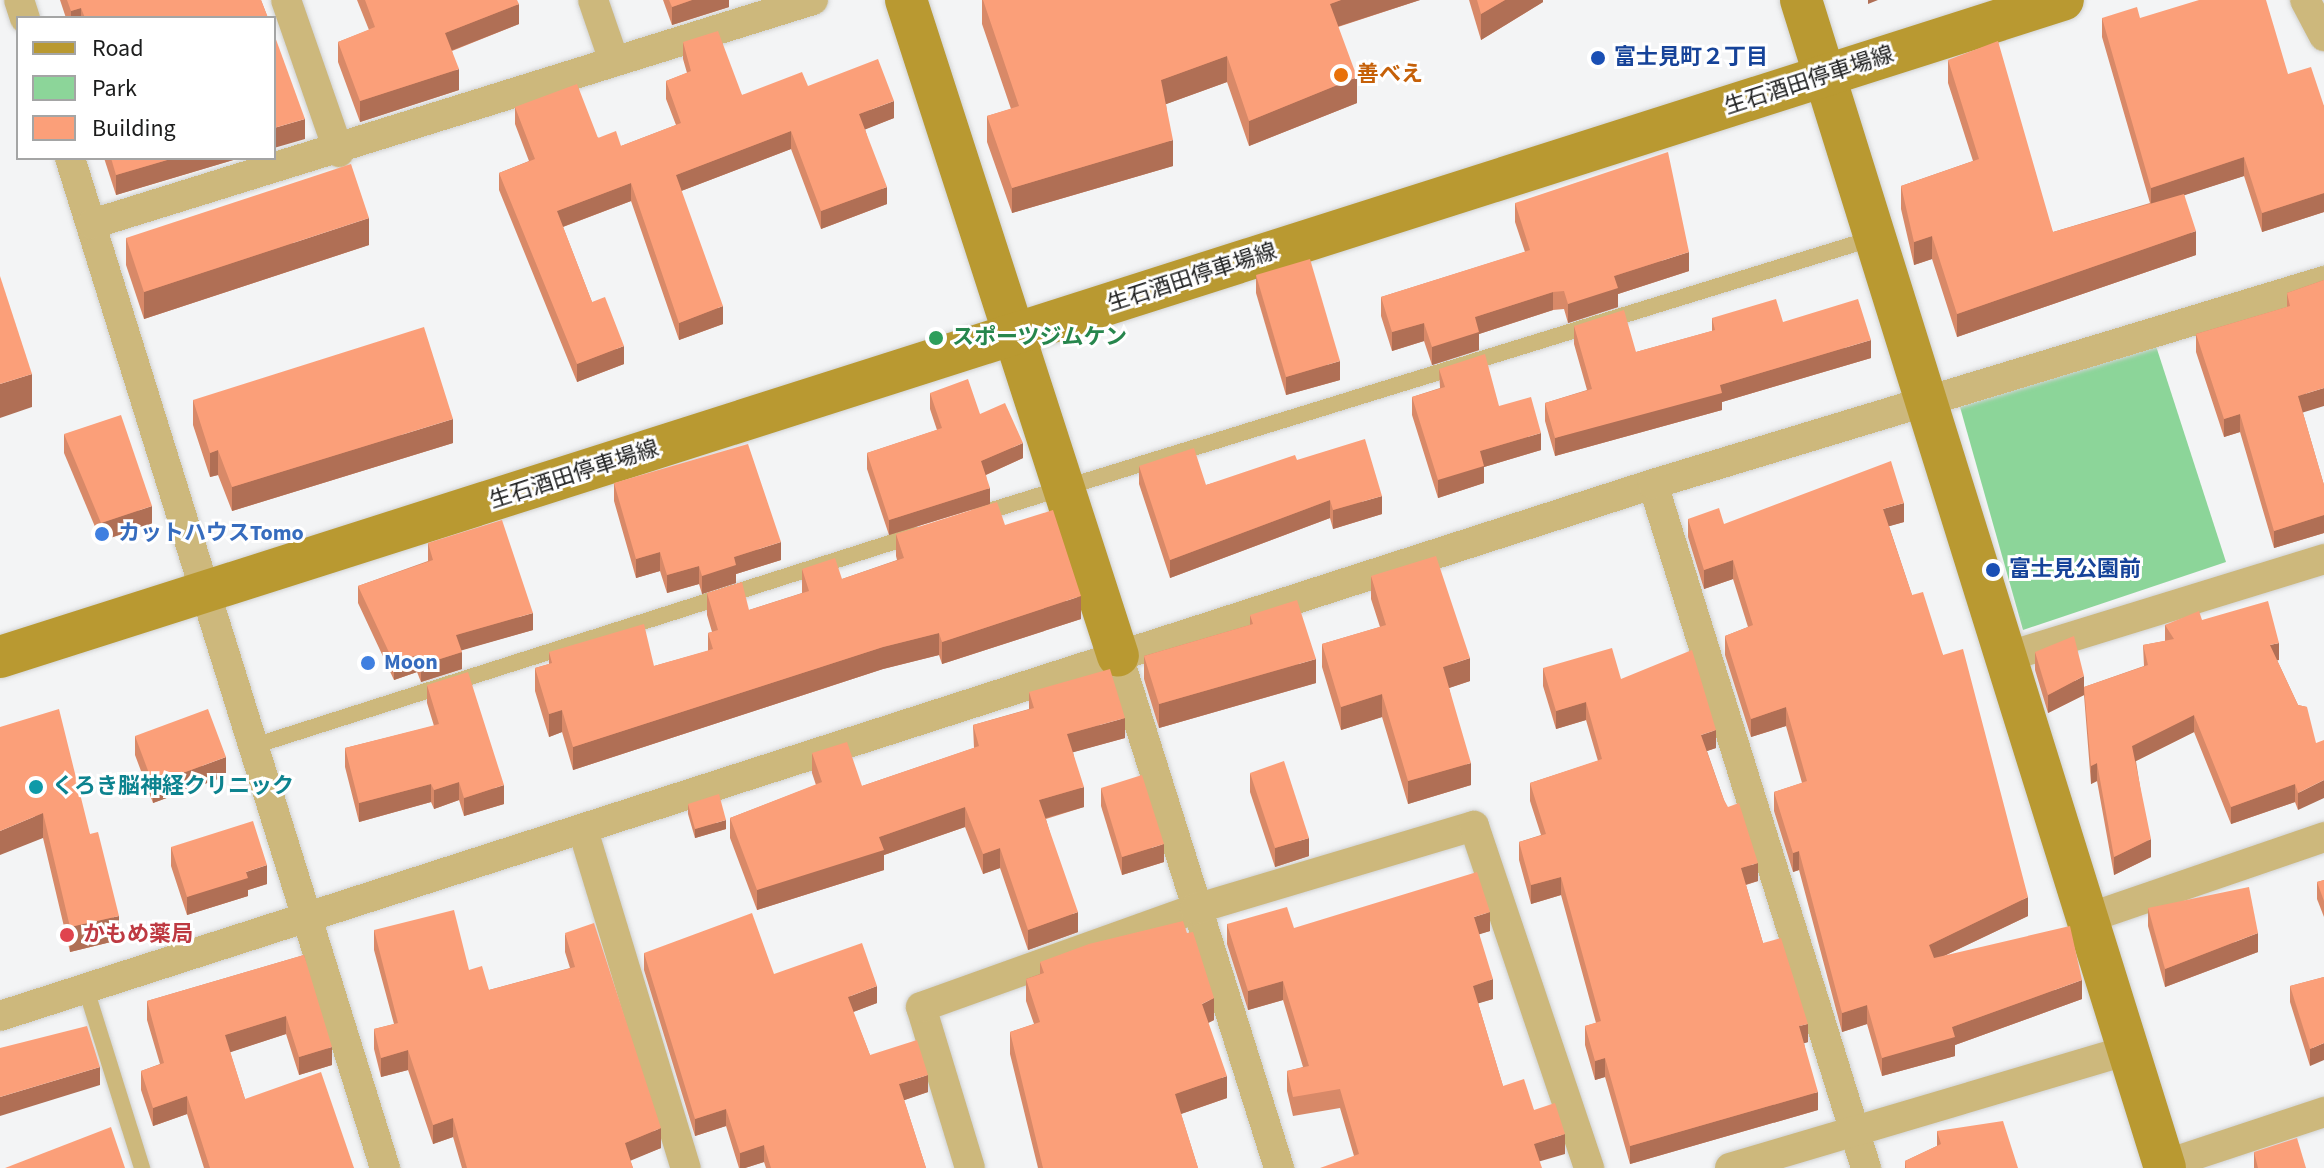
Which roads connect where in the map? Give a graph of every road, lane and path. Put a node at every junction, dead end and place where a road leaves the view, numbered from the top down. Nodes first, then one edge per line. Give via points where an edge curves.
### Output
1 (286, 0) edge
2 (593, 0) edge
3 (813, 0) edge
4 (906, 0) edge
5 (1801, 0) edge
6 (2063, 0) edge
7 (2305, 0) edge
8 (2324, 36) edge
9 (614, 61) junction
10 (1826, 76) junction
11 (339, 152) junction
12 (71, 160) edge
13 (92, 224) junction
14 (1876, 237) junction
15 (2324, 281) edge
16 (1016, 333) junction
17 (1928, 404) junction
18 (1653, 484) junction
19 (1065, 487) junction
20 (960, 520) edge
21 (930, 530) edge
22 (2324, 559) edge
23 (210, 592) junction
24 (1118, 656) junction
25 (0, 657) edge
26 (2006, 657) junction
27 (257, 745) junction
28 (583, 830) junction
29 (2324, 837) edge
30 (1195, 909) junction
31 (2088, 918) junction
32 (306, 919) junction
33 (86, 989) junction
34 (0, 1016) edge
35 (2129, 1050) junction
36 (2324, 1112) edge
37 (1855, 1132) junction
38 (2164, 1166) edge
39 (142, 1168) edge
40 (385, 1168) edge
41 (686, 1168) edge
42 (970, 1168) edge
43 (1279, 1168) edge
44 (1589, 1168) edge
45 (1730, 1168) edge
46 (1866, 1168) edge

1 - 11 street
2 - 9 street
3 - 9 street
4 - 16 main road
5 - 10 main road
6 - 10 main road, 生石酒田停車場線
7 - 8 street
9 - 11 street
10 - 14 main road
10 - 16 main road, 生石酒田停車場線
11 - 13 street
12 - 13 street
13 - 23 street
14 - 17 main road
14 - 19 lane
15 - 17 street
16 - 19 main road
16 - 23 main road, 生石酒田停車場線
17 - 18 street
17 - 26 main road
18 - 24 street
18 - 37 street
19 - 20 lane
19 - 24 main road
21 - 27 lane
22 - 26 street
23 - 25 main road, 生石酒田停車場線
23 - 27 street
24 - 28 street
24 - 30 street
26 - 31 main road
27 - 32 street
28 - 32 street
28 - 41 street
29 - 31 street
30 - 42 street via 921,1007
30 - 43 street
30 - 44 street via 1474,826
31 - 35 main road
32 - 33 street
32 - 40 street
33 - 34 street
33 - 39 lane
35 - 37 street
35 - 38 main road
36 - 38 street
37 - 45 street
37 - 46 street

